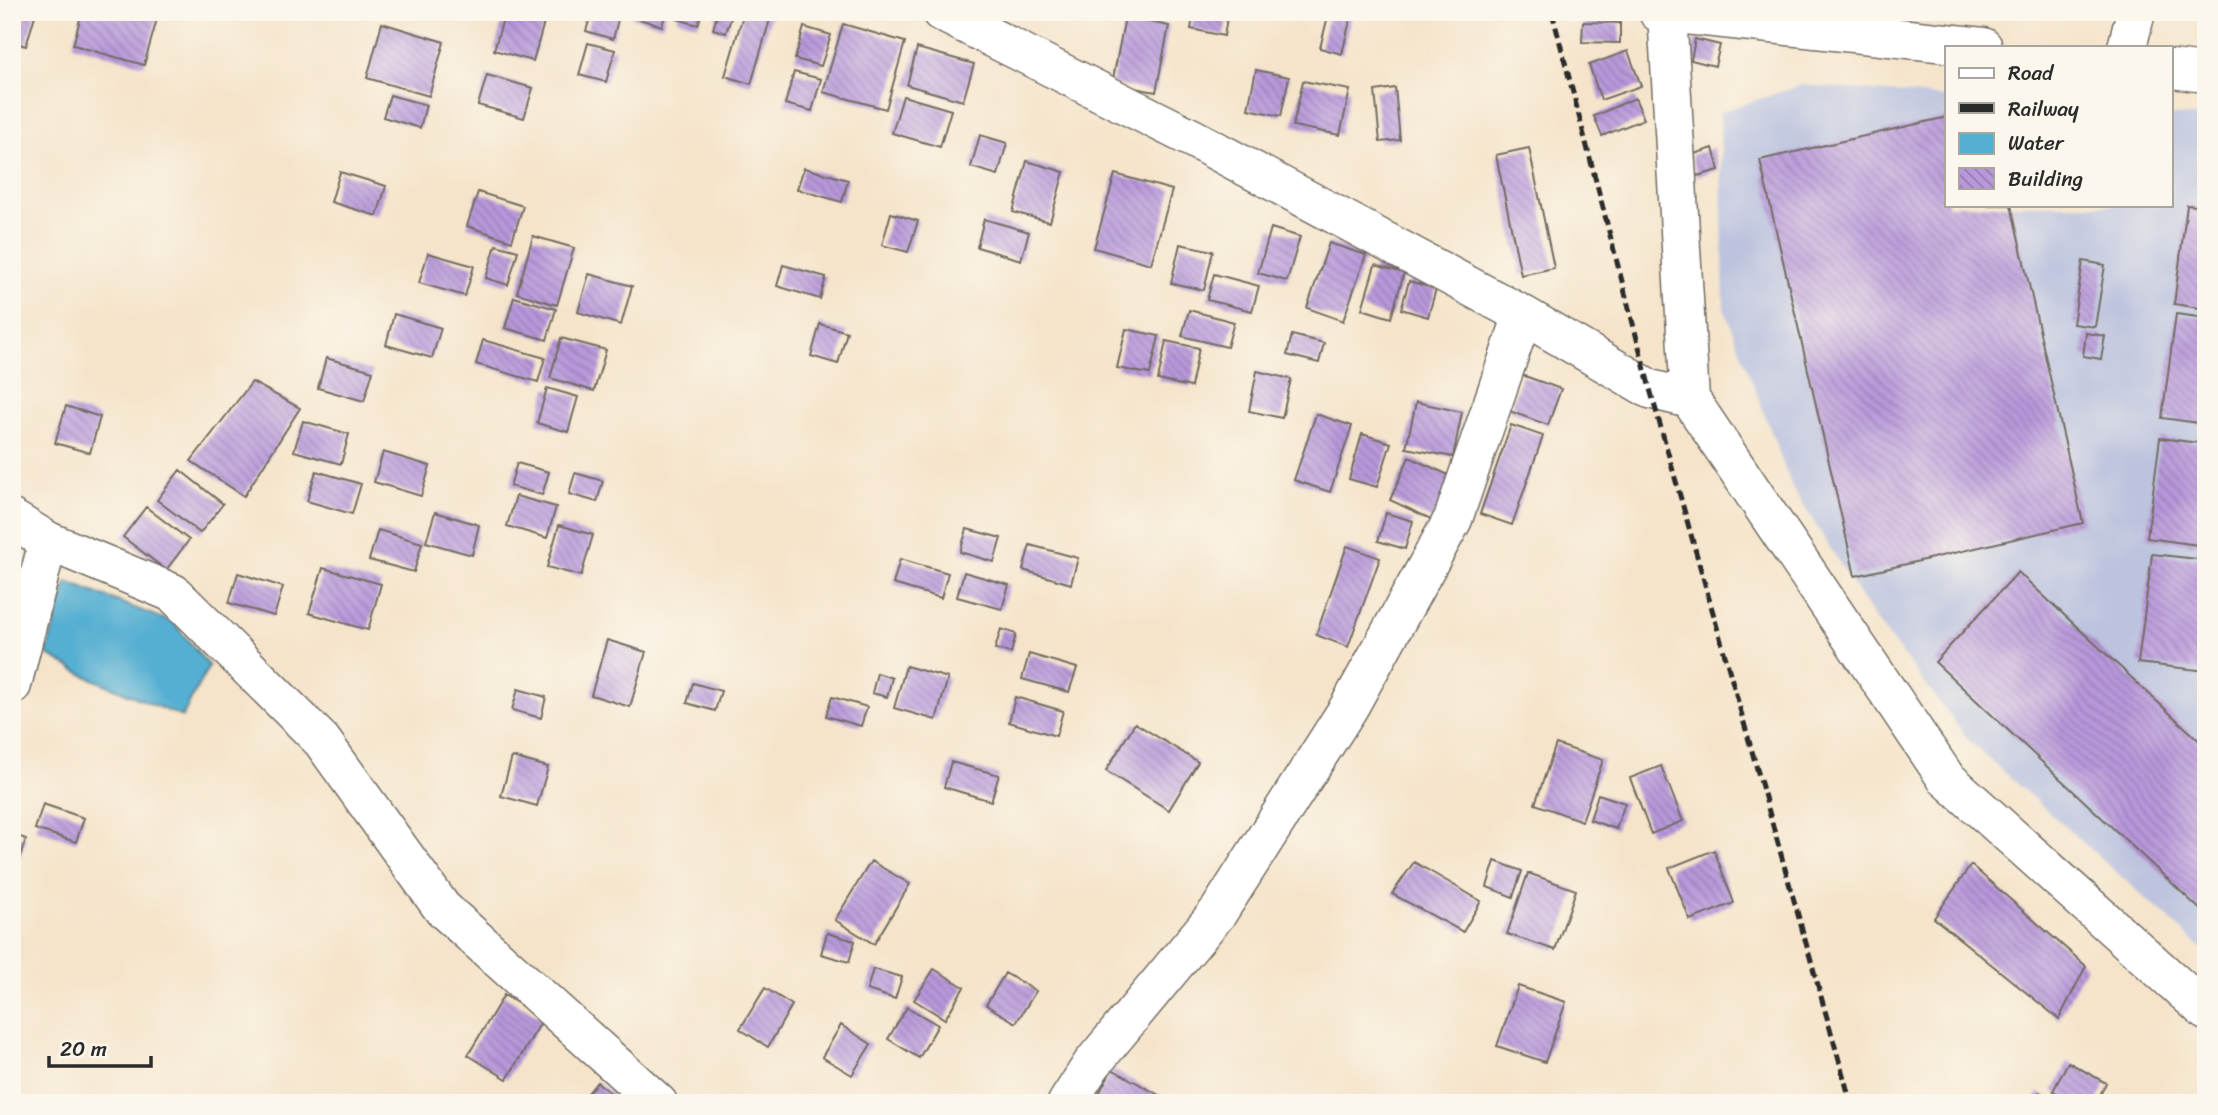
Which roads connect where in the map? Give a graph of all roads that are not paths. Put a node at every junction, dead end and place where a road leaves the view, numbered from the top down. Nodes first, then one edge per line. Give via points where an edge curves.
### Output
1 (941, 12) edge
2 (2136, 12) edge
3 (1663, 13) edge
4 (1742, 16) edge
5 (1975, 46) edge
6 (2127, 46) edge
7 (2172, 69) edge
8 (2206, 73) edge
9 (1523, 315) junction
10 (1690, 399) junction
11 (12, 519) edge
12 (48, 541) junction
13 (12, 685) edge
14 (2206, 1011) edge
15 (658, 1103) edge
16 (1067, 1103) edge

1 - 9 main road via 1194,139
2 - 6 main road
3 - 4 main road
3 - 10 main road
4 - 5 main road
7 - 8 main road
9 - 10 main road via 1650,389
9 - 16 main road via 1453,519 1349,707 1219,911 1092,1064
10 - 14 main road via 1947,778
11 - 12 main road
12 - 13 main road
12 - 15 main road via 173,593 322,741 442,908

